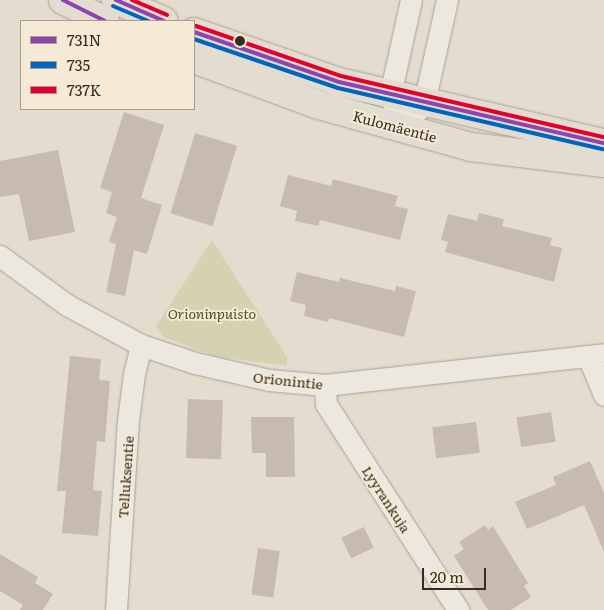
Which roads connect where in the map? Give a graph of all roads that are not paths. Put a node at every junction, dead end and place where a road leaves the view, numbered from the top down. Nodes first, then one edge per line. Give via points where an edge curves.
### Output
1 (63, 0) edge
2 (116, 0) edge
3 (411, 0) edge
4 (447, 0) edge
5 (102, 20) edge
6 (162, 20) edge
7 (195, 32) edge
8 (195, 59) edge
9 (390, 95) junction
10 (424, 103) junction
11 (402, 128) junction
12 (604, 143) edge
13 (604, 163) edge
14 (0, 256) edge
15 (141, 345) junction
16 (596, 355) edge
17 (325, 384) junction
18 (604, 394) edge
19 (116, 610) edge
20 (458, 610) edge

1 - 5 main road
2 - 6 main road
3 - 9 street
4 - 10 street
7 - 9 main road, Kulomäentie via 339,82
8 - 11 main road, Kulomäentie via 318,105
9 - 10 main road, Kulomäentie
9 - 11 street
10 - 11 street
10 - 12 main road, Kulomäentie
11 - 13 main road, Kulomäentie via 471,147
14 - 15 street, Orionintie via 67,306
15 - 17 street, Orionintie via 238,374
15 - 19 street, Telluksentie via 128,420
16 - 17 street, Orionintie
16 - 18 street
17 - 20 street, Lyyrankuja via 326,404

